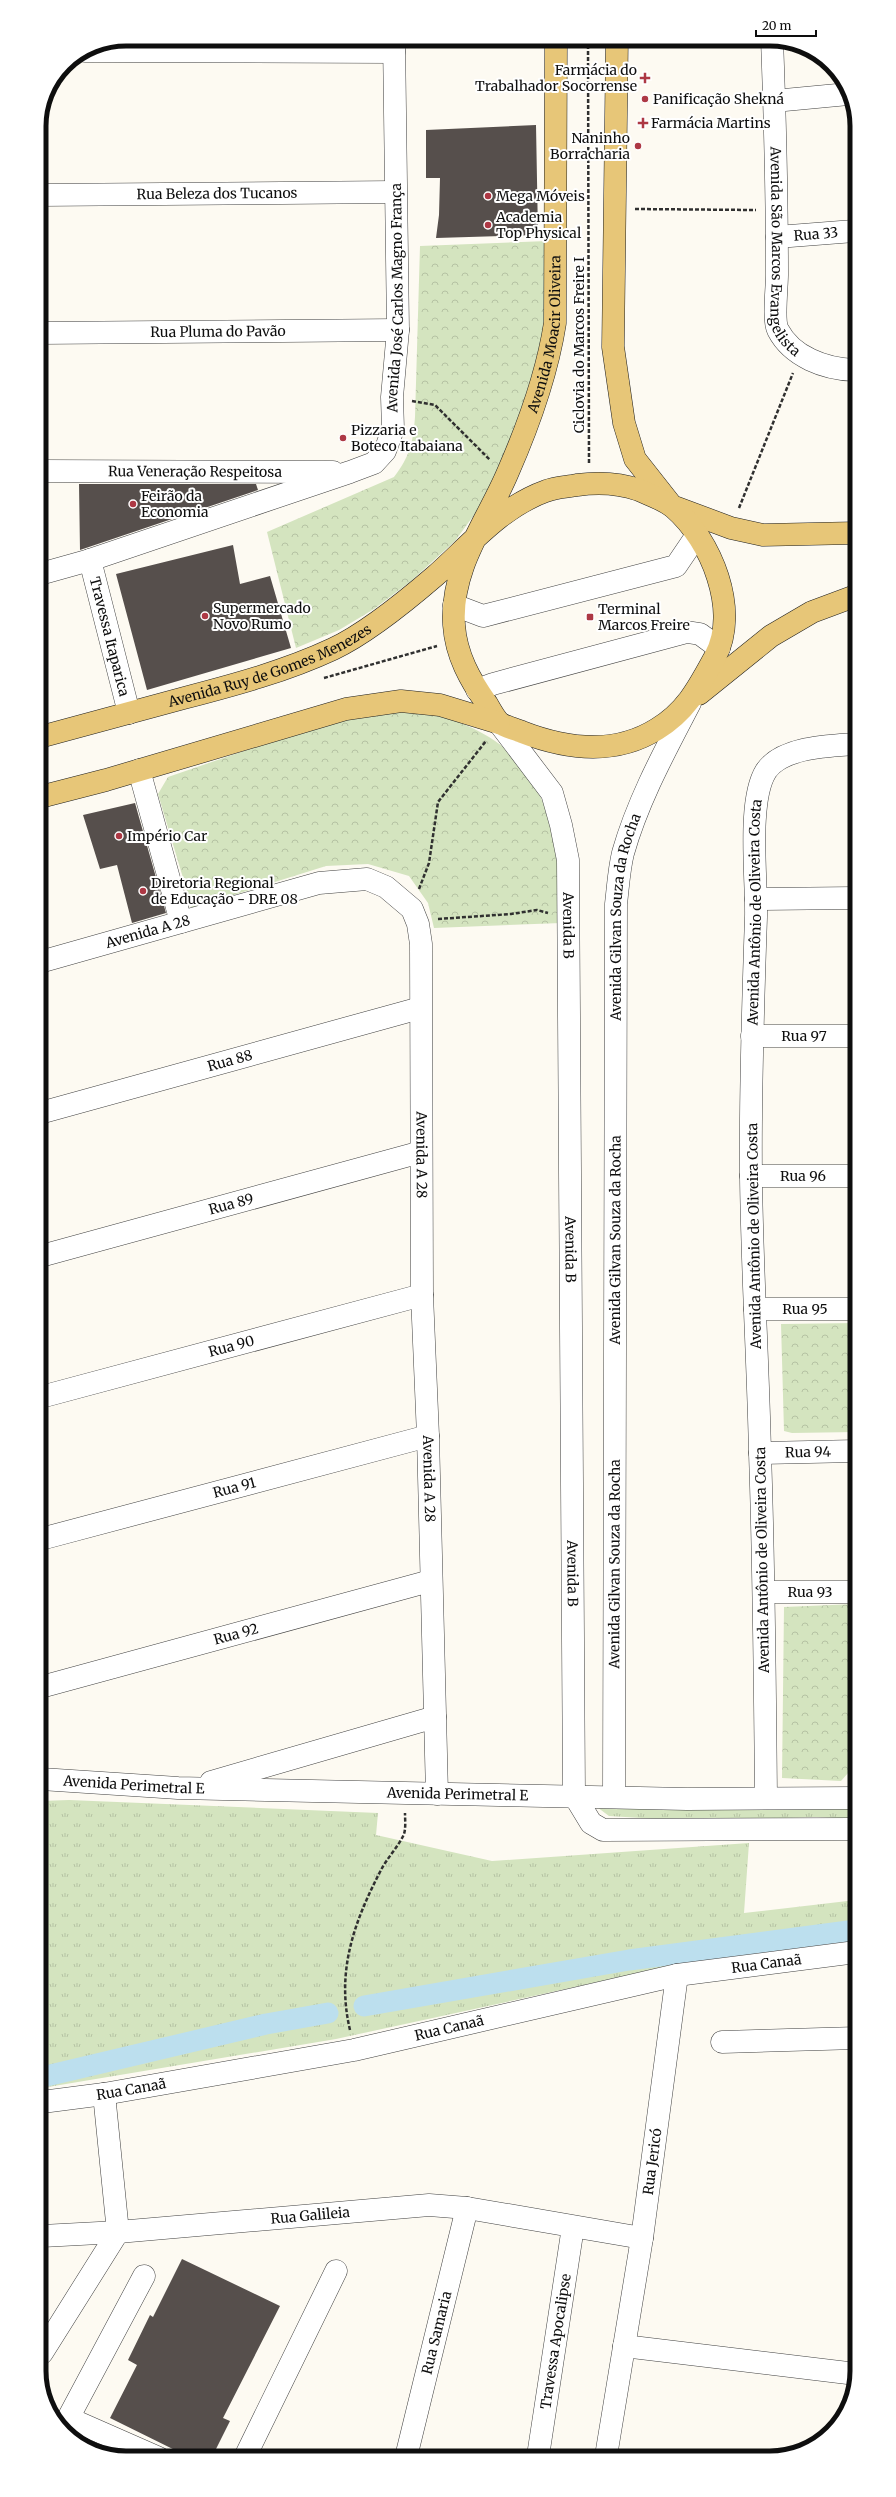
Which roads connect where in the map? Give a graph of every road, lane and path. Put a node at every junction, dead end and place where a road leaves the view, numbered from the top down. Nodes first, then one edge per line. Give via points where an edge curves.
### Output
1 (394, 46) edge
2 (556, 46) edge
3 (588, 46) edge
4 (617, 46) edge
5 (772, 46) edge
6 (99, 51) edge
7 (843, 94) edge
8 (774, 101) junction
9 (395, 192) junction
10 (46, 195) edge
11 (615, 208) junction
12 (776, 211) junction
13 (850, 231) edge
14 (777, 237) junction
15 (398, 330) junction
16 (46, 332) edge
17 (800, 354) junction
18 (850, 370) edge
19 (392, 398) junction
20 (46, 471) edge
21 (350, 472) junction
22 (507, 474) junction
23 (589, 483) junction
24 (672, 506) junction
25 (731, 528) junction
26 (850, 533) edge
27 (697, 534) junction
28 (472, 542) junction
29 (90, 560) junction
30 (46, 572) edge
31 (850, 598) edge
32 (454, 605) junction
33 (719, 648) junction
34 (477, 690) junction
35 (692, 700) junction
36 (130, 713) junction
37 (500, 723) junction
38 (46, 735) edge
39 (850, 744) edge
40 (139, 770) junction
41 (46, 795) edge
42 (850, 898) edge
43 (756, 899) junction
44 (415, 916) junction
45 (569, 918) junction
46 (182, 922) junction
47 (46, 960) edge
48 (420, 1008) junction
49 (752, 1036) junction
50 (850, 1036) edge
51 (46, 1111) edge
52 (421, 1152) junction
53 (751, 1176) junction
54 (850, 1176) edge
55 (46, 1255) edge
56 (422, 1295) junction
57 (755, 1309) junction
58 (850, 1309) edge
59 (46, 1396) edge
60 (428, 1436) junction
61 (850, 1451) edge
62 (760, 1453) junction
63 (46, 1538) edge
64 (430, 1581) junction
65 (764, 1592) junction
66 (850, 1592) edge
67 (46, 1686) edge
68 (435, 1717) junction
69 (46, 1779) edge
70 (189, 1788) junction
71 (406, 1792) junction
72 (850, 1792) edge
73 (437, 1794) junction
74 (574, 1795) junction
75 (614, 1796) junction
76 (766, 1798) junction
77 (850, 1829) edge
78 (850, 1953) edge
79 (677, 1975) junction
80 (850, 2038) edge
81 (722, 2042) dead end
82 (354, 2050) junction
83 (104, 2094) junction
84 (46, 2101) edge
85 (467, 2208) junction
86 (574, 2228) junction
87 (118, 2232) junction
88 (46, 2236) edge
89 (642, 2238) junction
90 (336, 2271) dead end
91 (144, 2276) dead end
92 (624, 2346) junction
93 (46, 2347) edge
94 (850, 2373) edge
95 (66, 2422) edge
96 (141, 2451) edge
97 (248, 2451) edge
98 (407, 2451) edge
99 (539, 2451) edge
100 (607, 2451) edge

1 - 6 street
1 - 9 street, Avenida José Carlos Magno França
2 - 22 main road, Avenida Moacir Oliveira via 555,323 543,383
3 - 23 path, Ciclovia do Marcos Freire I
4 - 11 main road
5 - 8 street, Avenida São Marcos Evangelista
7 - 8 street
8 - 12 street, Avenida São Marcos Evangelista
9 - 10 street, Rua Beleza dos Tucanos
9 - 15 street, Avenida José Carlos Magno França
11 - 12 path
11 - 24 main road via 614,347 624,423 635,459
12 - 14 street, Avenida São Marcos Evangelista
13 - 14 street, Rua 33
14 - 17 street, Avenida São Marcos Evangelista via 777,328 790,346
15 - 16 street, Rua Pluma do Pavão
15 - 19 street, Avenida José Carlos Magno França
17 - 18 street, Avenida São Marcos Evangelista via 836,370
17 - 25 path
19 - 21 street, Avenida José Carlos Magno França via 393,429 385,451 374,463
19 - 22 path via 435,405 476,448
20 - 21 street, Rua Veneração Respeitosa
21 - 29 street, Avenida José Carlos Magno França
22 - 28 main road, Avenida Moacir Oliveira
23 - 24 main road, Avenida Ruy de Gomes Menezes via 624,485
23 - 28 main road, Avenida Ruy de Gomes Menezes via 548,490 515,506
24 - 25 main road, Avenida Ruy de Gomes Menezes
24 - 27 main road
25 - 26 main road, Avenida Ruy de Gomes Menezes via 763,535
27 - 32 street via 676,566 482,616
27 - 33 main road via 717,569 724,608
28 - 32 main road via 459,577
28 - 36 main road, Avenida Ruy de Gomes Menezes via 394,610 335,648 230,686
29 - 30 street, Avenida José Carlos Magno França
29 - 36 street, Travessa Itaparica
31 - 35 main road via 812,612 770,636
32 - 34 main road via 454,628 458,650
33 - 34 street via 700,634 687,632
33 - 35 main road
34 - 37 main road
35 - 37 main road via 658,729 623,744 594,748 549,743
35 - 75 street, Avenida Gilvan Souza da Rocha via 663,754 636,816 623,853 616,904
36 - 38 main road, Avenida Ruy de Gomes Menezes
37 - 40 main road via 440,705 393,702 346,709
37 - 44 path via 438,802 429,862
37 - 45 street, Avenida B via 552,794 568,860
39 - 43 street, Avenida Antônio de Oliveira Costa via 818,747 789,754 767,770 758,797 754,822
40 - 41 main road
40 - 46 street
42 - 43 street
43 - 49 street, Avenida Antônio de Oliveira Costa
44 - 45 path via 510,914 537,910
44 - 46 street, Avenida A 28 via 386,887 367,879 355,878 319,882
44 - 48 street, Avenida A 28 via 421,944
45 - 74 street, Avenida B
46 - 47 street, Avenida A 28
48 - 51 street, Rua 88
48 - 52 street, Avenida A 28
49 - 50 street, Rua 97
49 - 53 street, Avenida Antônio de Oliveira Costa
52 - 55 street, Rua 89
52 - 56 street, Avenida A 28
53 - 54 street, Rua 96
53 - 57 street, Avenida Antônio de Oliveira Costa
56 - 59 street, Rua 90
56 - 60 street, Avenida A 28
57 - 58 street, Rua 95
57 - 62 street, Avenida Antônio de Oliveira Costa
60 - 63 street, Rua 91
60 - 64 street, Avenida A 28
61 - 62 street, Rua 94
62 - 65 street, Avenida Antônio de Oliveira Costa
64 - 67 street, Rua 92
64 - 68 street, Avenida A 28
65 - 66 street, Rua 93
65 - 76 street, Avenida Antônio de Oliveira Costa
68 - 70 street
68 - 73 street, Avenida A 28
69 - 70 street, Avenida Perimetral E
70 - 71 street, Avenida Perimetral E
71 - 73 street, Avenida Perimetral E
71 - 82 path via 404,1833 373,1885 359,1919 350,1951 343,1989
72 - 76 street
73 - 74 street, Avenida Perimetral E
74 - 75 street, Avenida Perimetral E
74 - 77 street via 591,1823 603,1830
75 - 76 street
78 - 79 street, Rua Canaã
79 - 82 street, Rua Canaã
79 - 89 street, Rua Jericó
80 - 81 street
82 - 83 street, Rua Canaã
83 - 84 street, Rua Canaã
83 - 87 street
85 - 86 street, Rua Galileia
85 - 87 street, Rua Galileia via 429,2205
85 - 98 street, Rua Samaria
86 - 89 street, Rua Galileia
86 - 99 street, Travessa Apocalipse
87 - 88 street, Rua Galileia
87 - 93 street
89 - 92 street, Rua Jericó
90 - 97 street
91 - 95 street
92 - 94 street
92 - 100 street, Rua Jericó
95 - 96 street

